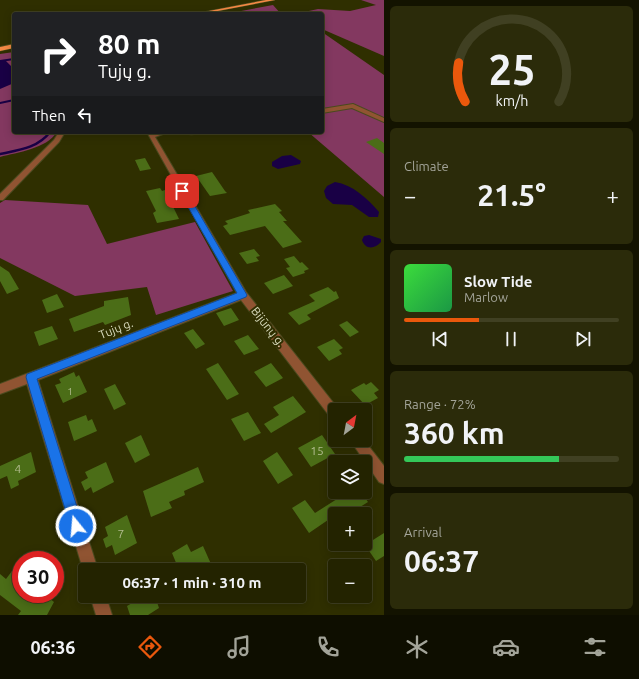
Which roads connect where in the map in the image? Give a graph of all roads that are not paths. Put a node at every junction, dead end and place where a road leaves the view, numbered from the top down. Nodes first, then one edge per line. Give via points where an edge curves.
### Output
1 (273, 0) edge
2 (206, 12) edge
3 (12, 46) edge
4 (0, 49) edge
5 (324, 111) edge
6 (384, 120) edge
7 (61, 134) edge
8 (151, 134) edge
9 (0, 198) edge
10 (243, 295) junction
11 (31, 377) junction
12 (0, 389) edge
13 (328, 405) edge
14 (361, 447) edge
15 (384, 477) edge
16 (88, 563) edge
17 (100, 603) edge
18 (104, 615) edge

1 - 2 highway
3 - 4 highway
5 - 6 street via 353,106
7 - 9 street via 57,142
8 - 10 street, Bijūnų g.
10 - 11 street, Tujų g.
10 - 13 street, Bijūnų g.
11 - 12 street, Tujų g.
11 - 16 street
14 - 15 street
17 - 18 street

